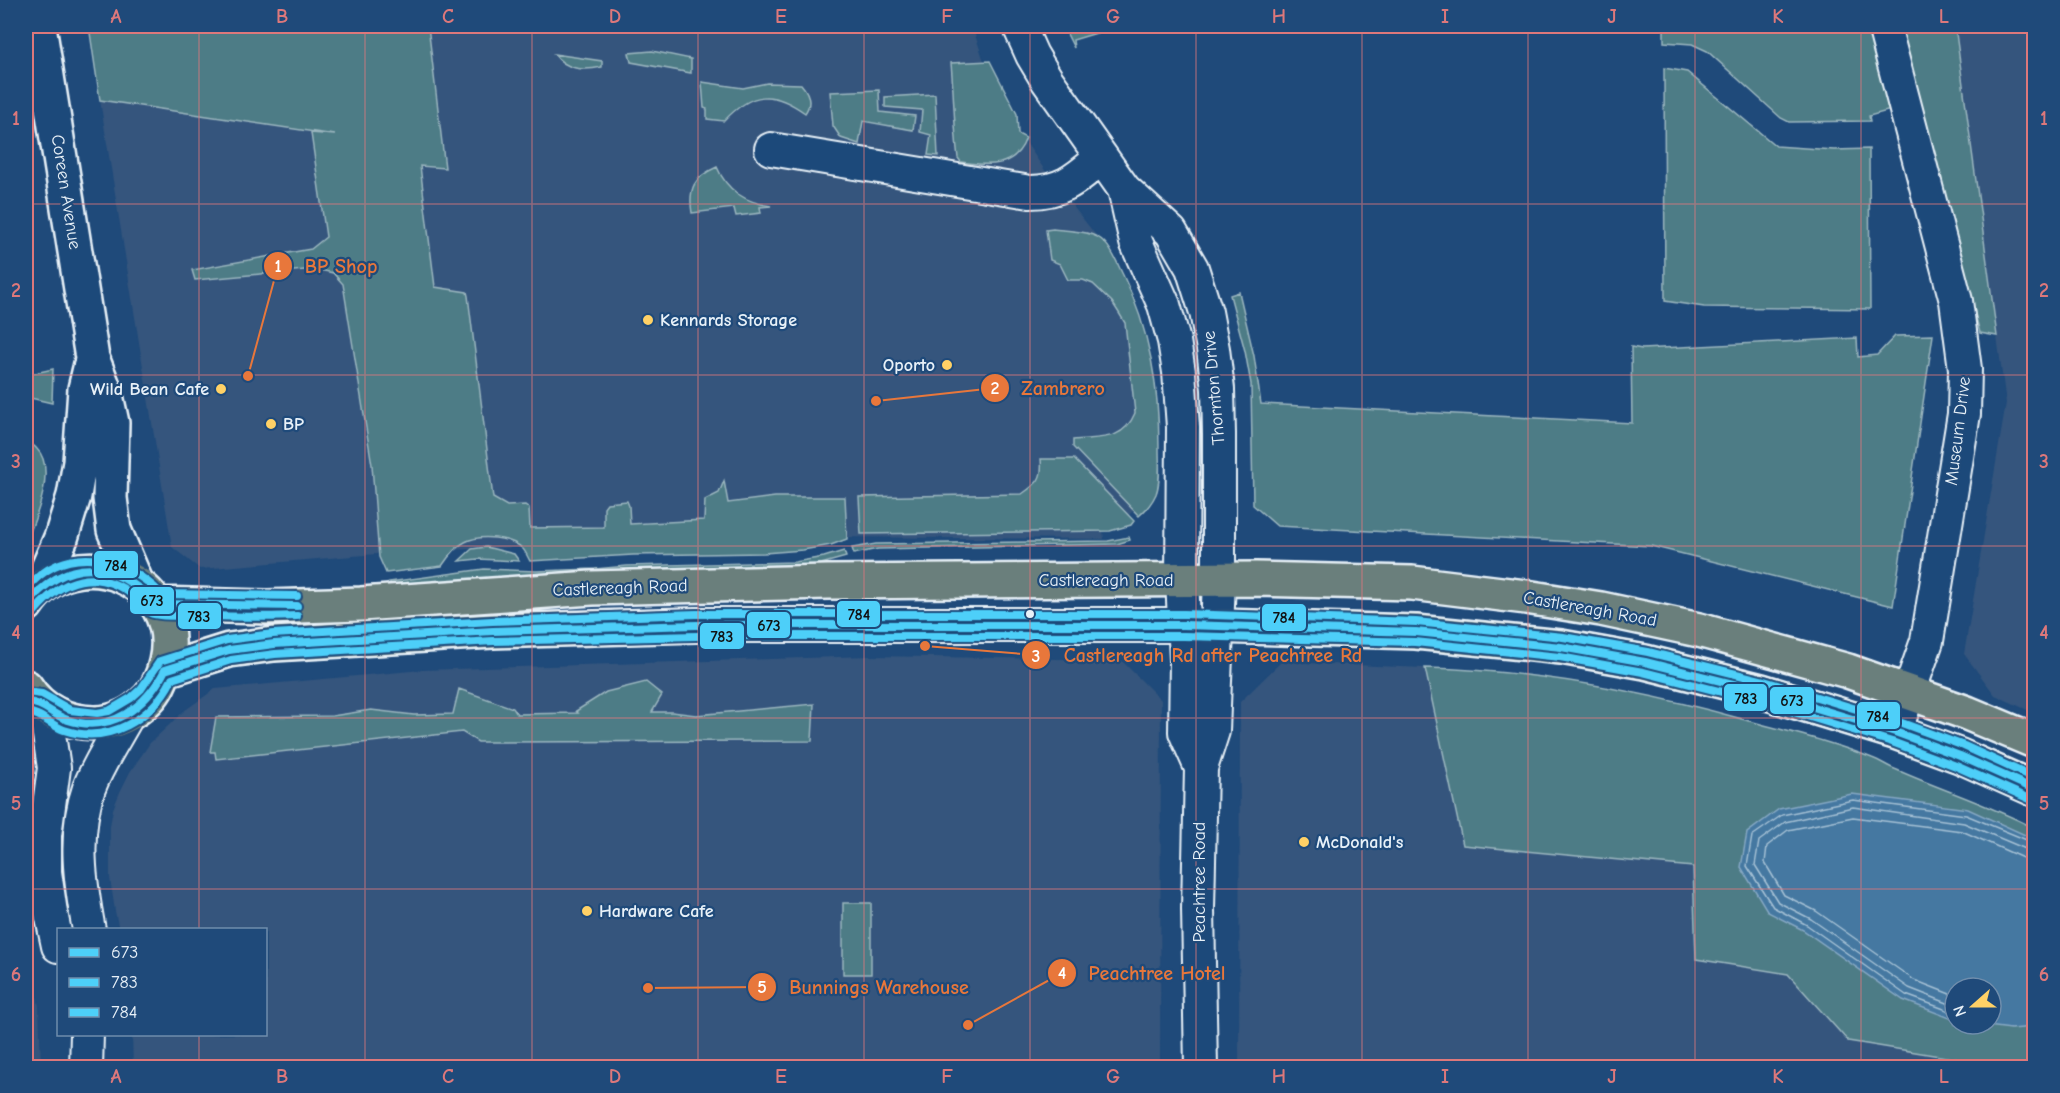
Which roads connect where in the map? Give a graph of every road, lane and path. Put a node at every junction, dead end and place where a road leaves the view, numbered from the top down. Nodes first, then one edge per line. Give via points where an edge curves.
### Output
1 (39, 26) edge
2 (1019, 26) edge
3 (1884, 26) edge
4 (771, 149) dead end
5 (1101, 158) junction
6 (1124, 189) junction
7 (92, 358) junction
8 (1182, 580) junction
9 (1219, 580) junction
10 (147, 594) junction
11 (33, 596) edge
12 (1184, 625) junction
13 (1218, 627) junction
14 (165, 670) junction
15 (1910, 693) junction
16 (34, 700) edge
17 (128, 715) junction
18 (1895, 732) junction
19 (2034, 741) edge
20 (1200, 768) junction
21 (2034, 789) edge
22 (88, 928) edge
23 (57, 941) edge
24 (1201, 1068) edge

1 - 7 street, Coreen Avenue
2 - 5 street, Thornton Drive via 1047,80
3 - 15 street, Museum Drive via 1949,269 1965,369 1964,414 1926,641
4 - 5 street via 1030,192 1060,188
5 - 6 street, Thornton Drive
6 - 8 street, Thornton Drive via 1136,242 1166,314 1179,372 1183,427
6 - 9 street, Thornton Drive via 1171,232 1192,268 1206,312 1218,389
7 - 10 street, Coreen Avenue via 112,423 110,498 114,530
7 - 11 street, Coreen Avenue via 74,496 63,532
8 - 9 main road, Castlereagh Road
8 - 10 main road, Castlereagh Road via 592,588 267,607
8 - 12 street, Peachtree Road
9 - 13 street, Peachtree Road
9 - 15 main road, Castlereagh Road via 1412,583 1548,600 1699,630 1799,656
10 - 11 main road via 123,575 88,568 55,577
10 - 14 main road via 162,616 168,643
12 - 13 main road
12 - 14 main road via 696,625 493,632 274,644 229,650
12 - 20 street, Peachtree Road via 1185,732
13 - 18 main road via 1416,632 1561,647 1645,662 1750,688
13 - 20 street, Peachtree Road via 1213,730
14 - 17 main road via 151,696
15 - 18 street, Museum Drive
15 - 19 main road, Castlereagh Road
16 - 17 main road via 71,721 100,723
16 - 23 street via 54,768 45,835 45,873
17 - 22 street via 96,772 80,825 79,865
18 - 21 main road
20 - 24 street, Peachtree Road

